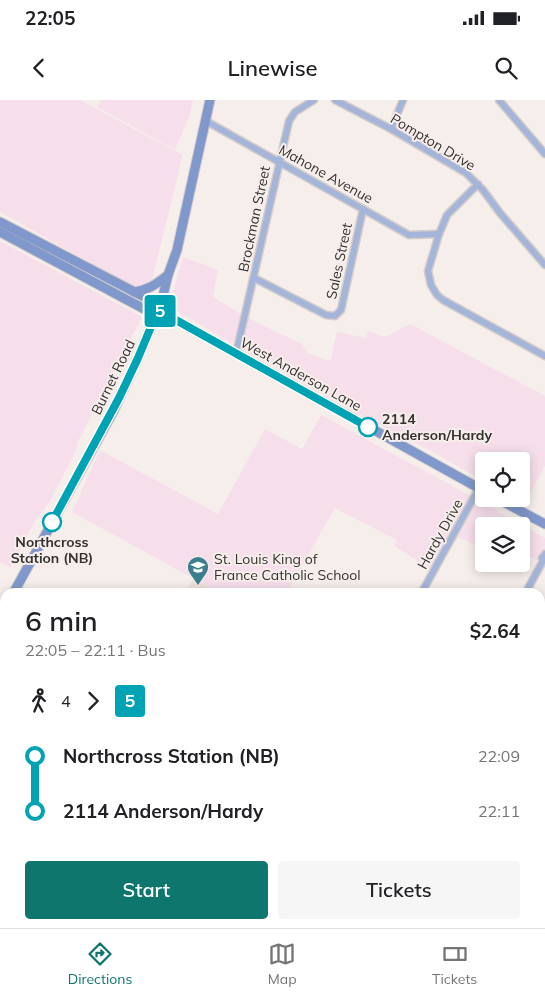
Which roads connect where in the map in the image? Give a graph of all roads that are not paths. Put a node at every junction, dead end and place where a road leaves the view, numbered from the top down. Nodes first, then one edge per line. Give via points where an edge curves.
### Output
1 (210, 100) edge
2 (314, 100) edge
3 (335, 100) edge
4 (403, 100) edge
5 (499, 100) edge
6 (206, 121) junction
7 (391, 130) junction
8 (545, 154) edge
9 (280, 162) junction
10 (478, 184) junction
11 (363, 209) junction
12 (0, 222) edge
13 (0, 232) edge
14 (439, 234) junction
15 (29, 242) junction
16 (545, 265) edge
17 (168, 275) junction
18 (254, 278) junction
19 (134, 292) junction
20 (158, 310) junction
21 (236, 354) junction
22 (545, 356) edge
23 (475, 486) edge
24 (475, 502) edge
25 (513, 507) edge
26 (545, 524) edge
27 (544, 558) edge
28 (16, 588) edge
29 (424, 588) edge
30 (528, 588) edge

1 - 6 main road, Burnet Road
2 - 9 street, Brockman Street via 289,120
3 - 7 street, Pompton Drive
4 - 7 street
5 - 8 street
6 - 9 street, Mahone Avenue
6 - 17 main road, Burnet Road via 177,250
7 - 10 street, Pompton Drive via 466,173
9 - 11 street, Mahone Avenue
9 - 18 street, Brockman Street
10 - 14 street via 447,215
10 - 16 street, Pompton Drive
11 - 14 street, Mahone Avenue via 409,235
11 - 18 street, Sales Street via 341,310 335,316 326,315
12 - 15 main road, West Anderson Lane
13 - 15 main road, West Anderson Lane
14 - 22 street via 428,271 437,295
15 - 19 main road, West Anderson Lane
15 - 20 main road, West Anderson Lane via 138,306
17 - 19 main road via 152,287
17 - 20 main road, Burnet Road
18 - 21 street, Brockman Street
19 - 20 main road, West Anderson Lane via 150,300
20 - 21 main road, West Anderson Lane
20 - 28 main road, Burnet Road via 114,410
21 - 23 main road, West Anderson Lane
24 - 29 street, Hardy Drive
25 - 26 main road
27 - 30 street

